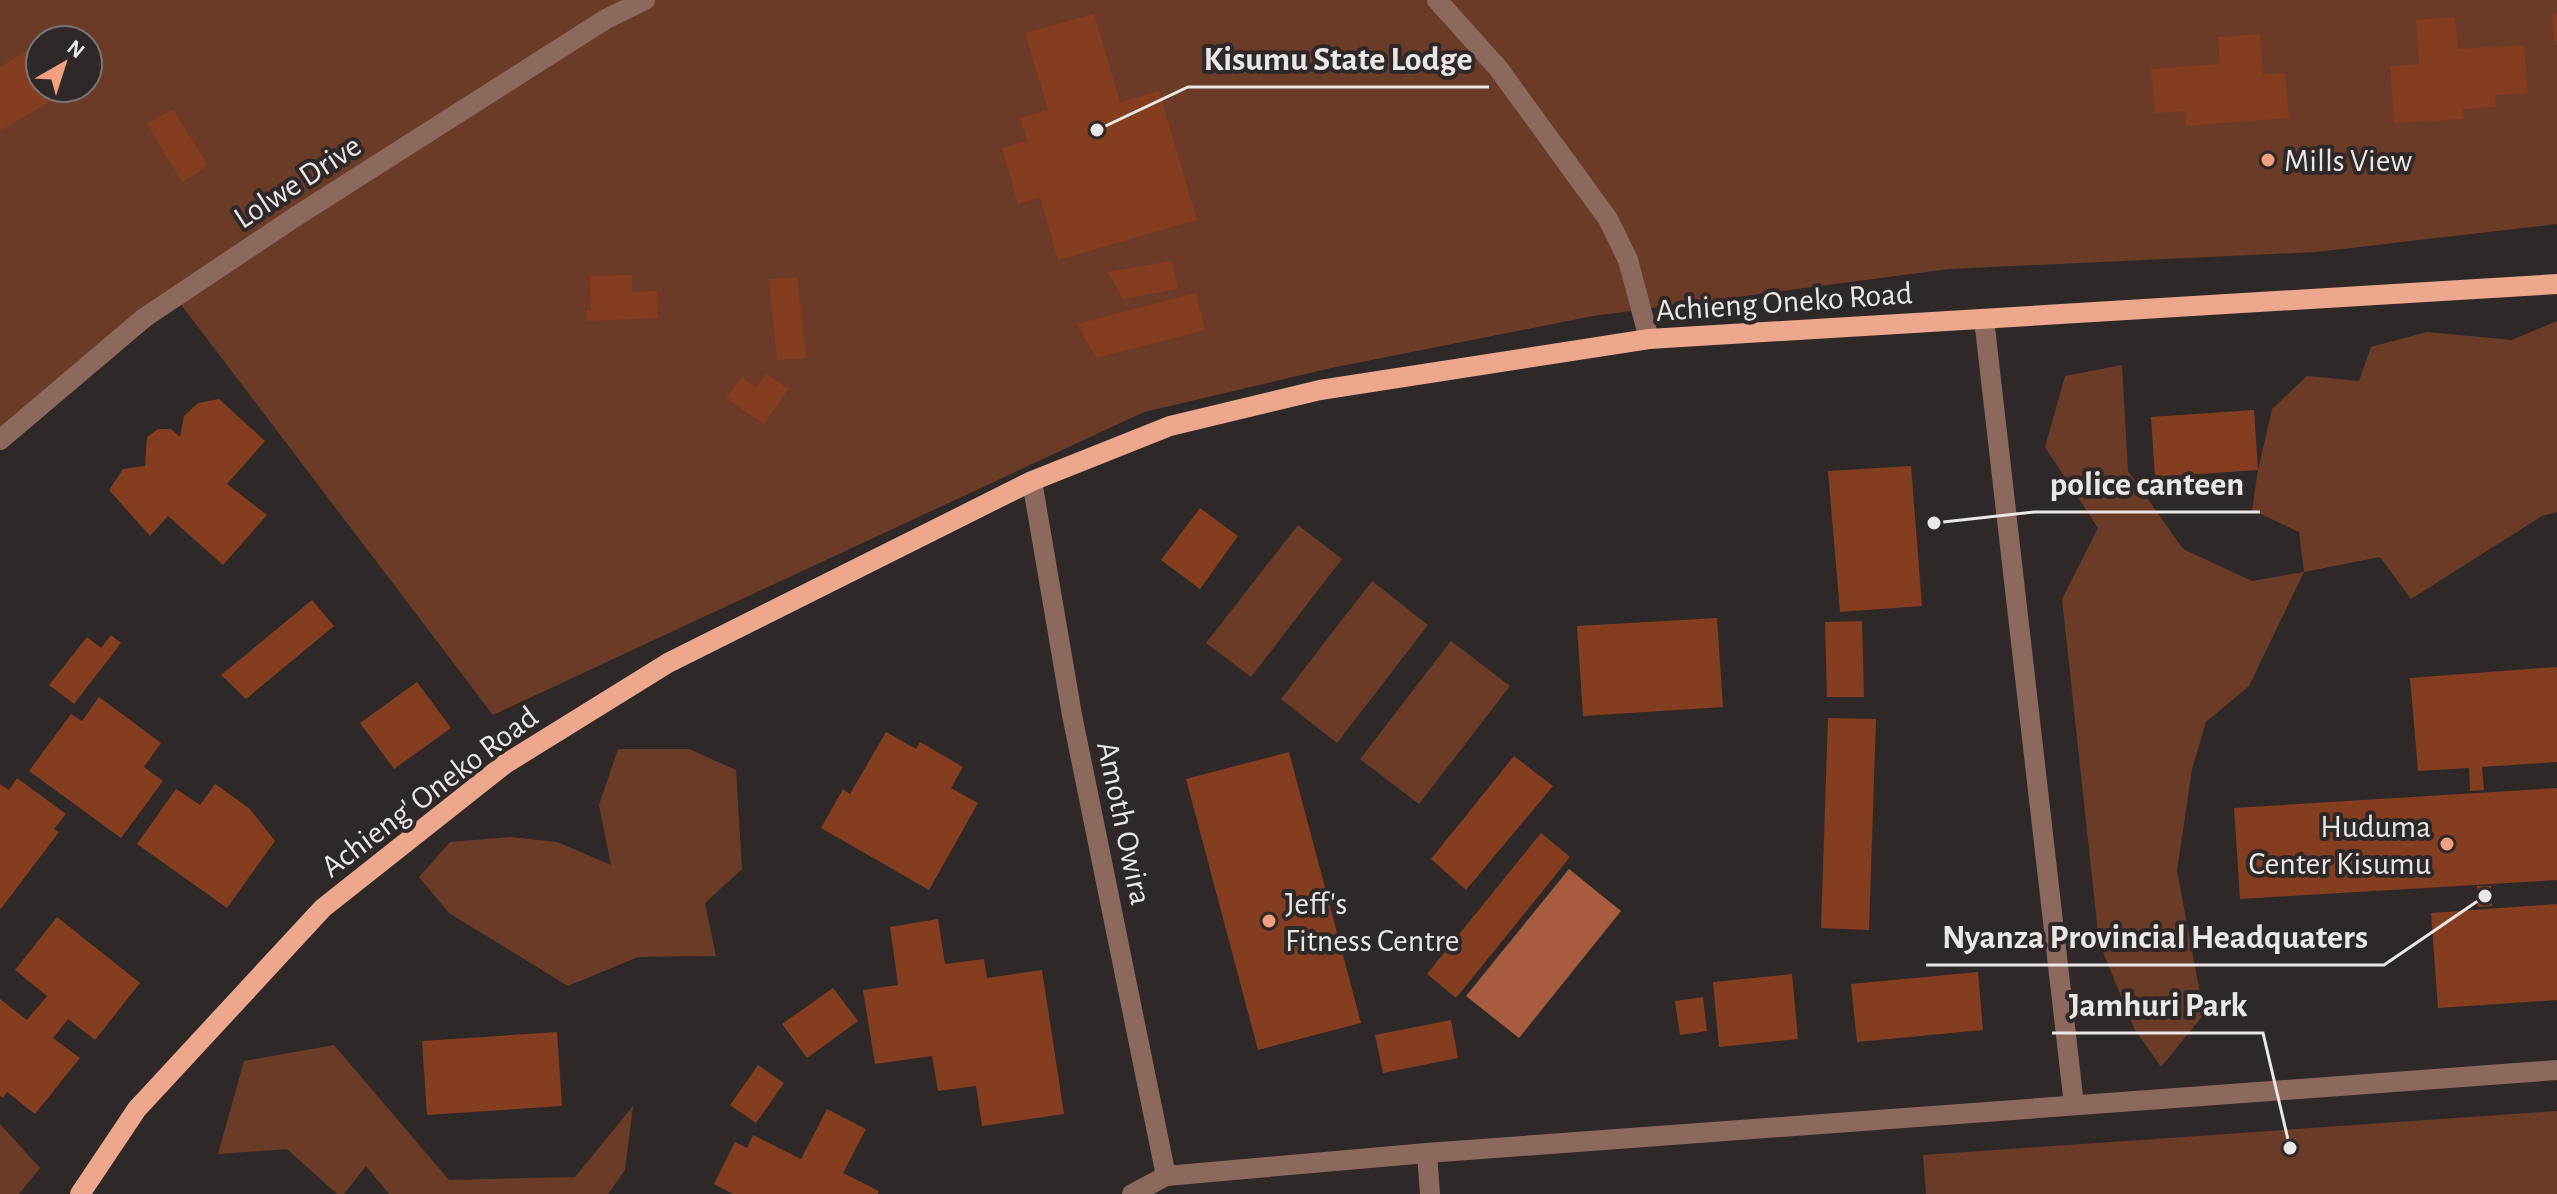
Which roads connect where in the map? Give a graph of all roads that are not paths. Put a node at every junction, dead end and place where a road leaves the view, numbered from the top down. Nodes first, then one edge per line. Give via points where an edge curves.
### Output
1 (645, 0) edge
2 (1437, 0) edge
3 (2557, 284) edge
4 (1984, 319) junction
5 (1649, 339) junction
6 (0, 440) edge
7 (1032, 481) junction
8 (2557, 1070) edge
9 (2074, 1105) junction
10 (1427, 1153) junction
11 (1166, 1176) junction
12 (80, 1194) edge
13 (1132, 1194) edge
14 (1430, 1194) edge

1 - 6 street, Lolwe Drive via 567,43 144,318
2 - 5 street via 1498,68 1608,219 1628,260
3 - 4 main road, Achieng Oneko Road
4 - 5 main road, Achieng Oneko Road
4 - 9 street
5 - 7 main road, Achieng Oneko Road via 1320,390 1170,426
7 - 11 street, Amoth Owira via 1072,715
7 - 12 main road, Achieng' Oneko Road via 668,663 505,764 323,908 137,1109
8 - 9 street
9 - 10 street
10 - 11 street
10 - 14 street
11 - 13 street

